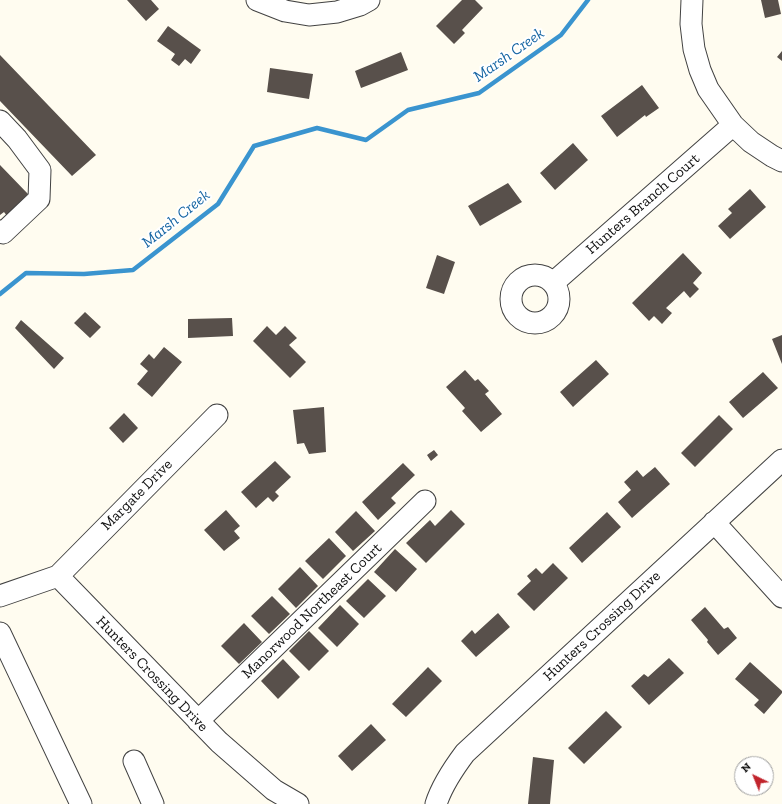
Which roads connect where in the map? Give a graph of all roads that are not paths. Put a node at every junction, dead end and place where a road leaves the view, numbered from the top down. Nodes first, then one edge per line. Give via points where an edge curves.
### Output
1 (257, 0) edge
2 (370, 0) edge
3 (692, 0) edge
4 (0, 121) edge
5 (733, 125) junction
6 (782, 161) edge
7 (1, 233) edge
8 (553, 283) dead end
9 (217, 415) dead end
10 (782, 460) edge
11 (425, 501) dead end
12 (714, 522) junction
13 (58, 576) junction
14 (0, 596) edge
15 (782, 597) edge
16 (0, 633) edge
17 (198, 721) junction
18 (134, 761) dead end
19 (81, 804) edge
20 (153, 804) edge
21 (298, 804) edge
22 (436, 804) edge

1 - 2 street via 285,11 309,15 337,12
3 - 5 street via 694,50 700,70 708,89
4 - 7 street via 40,170 39,199
5 - 6 street via 751,142
5 - 8 street, Hunters Branch Court
9 - 13 street, Margate Drive
10 - 12 street, Hunters Crossing Drive
11 - 17 street, Manorwood Northeast Court
12 - 15 street
12 - 22 street, Hunters Crossing Drive via 465,753 450,772
13 - 14 street
13 - 17 street, Hunters Crossing Drive
16 - 19 street
17 - 21 street, Hunters Crossing Drive via 274,790
18 - 20 street

